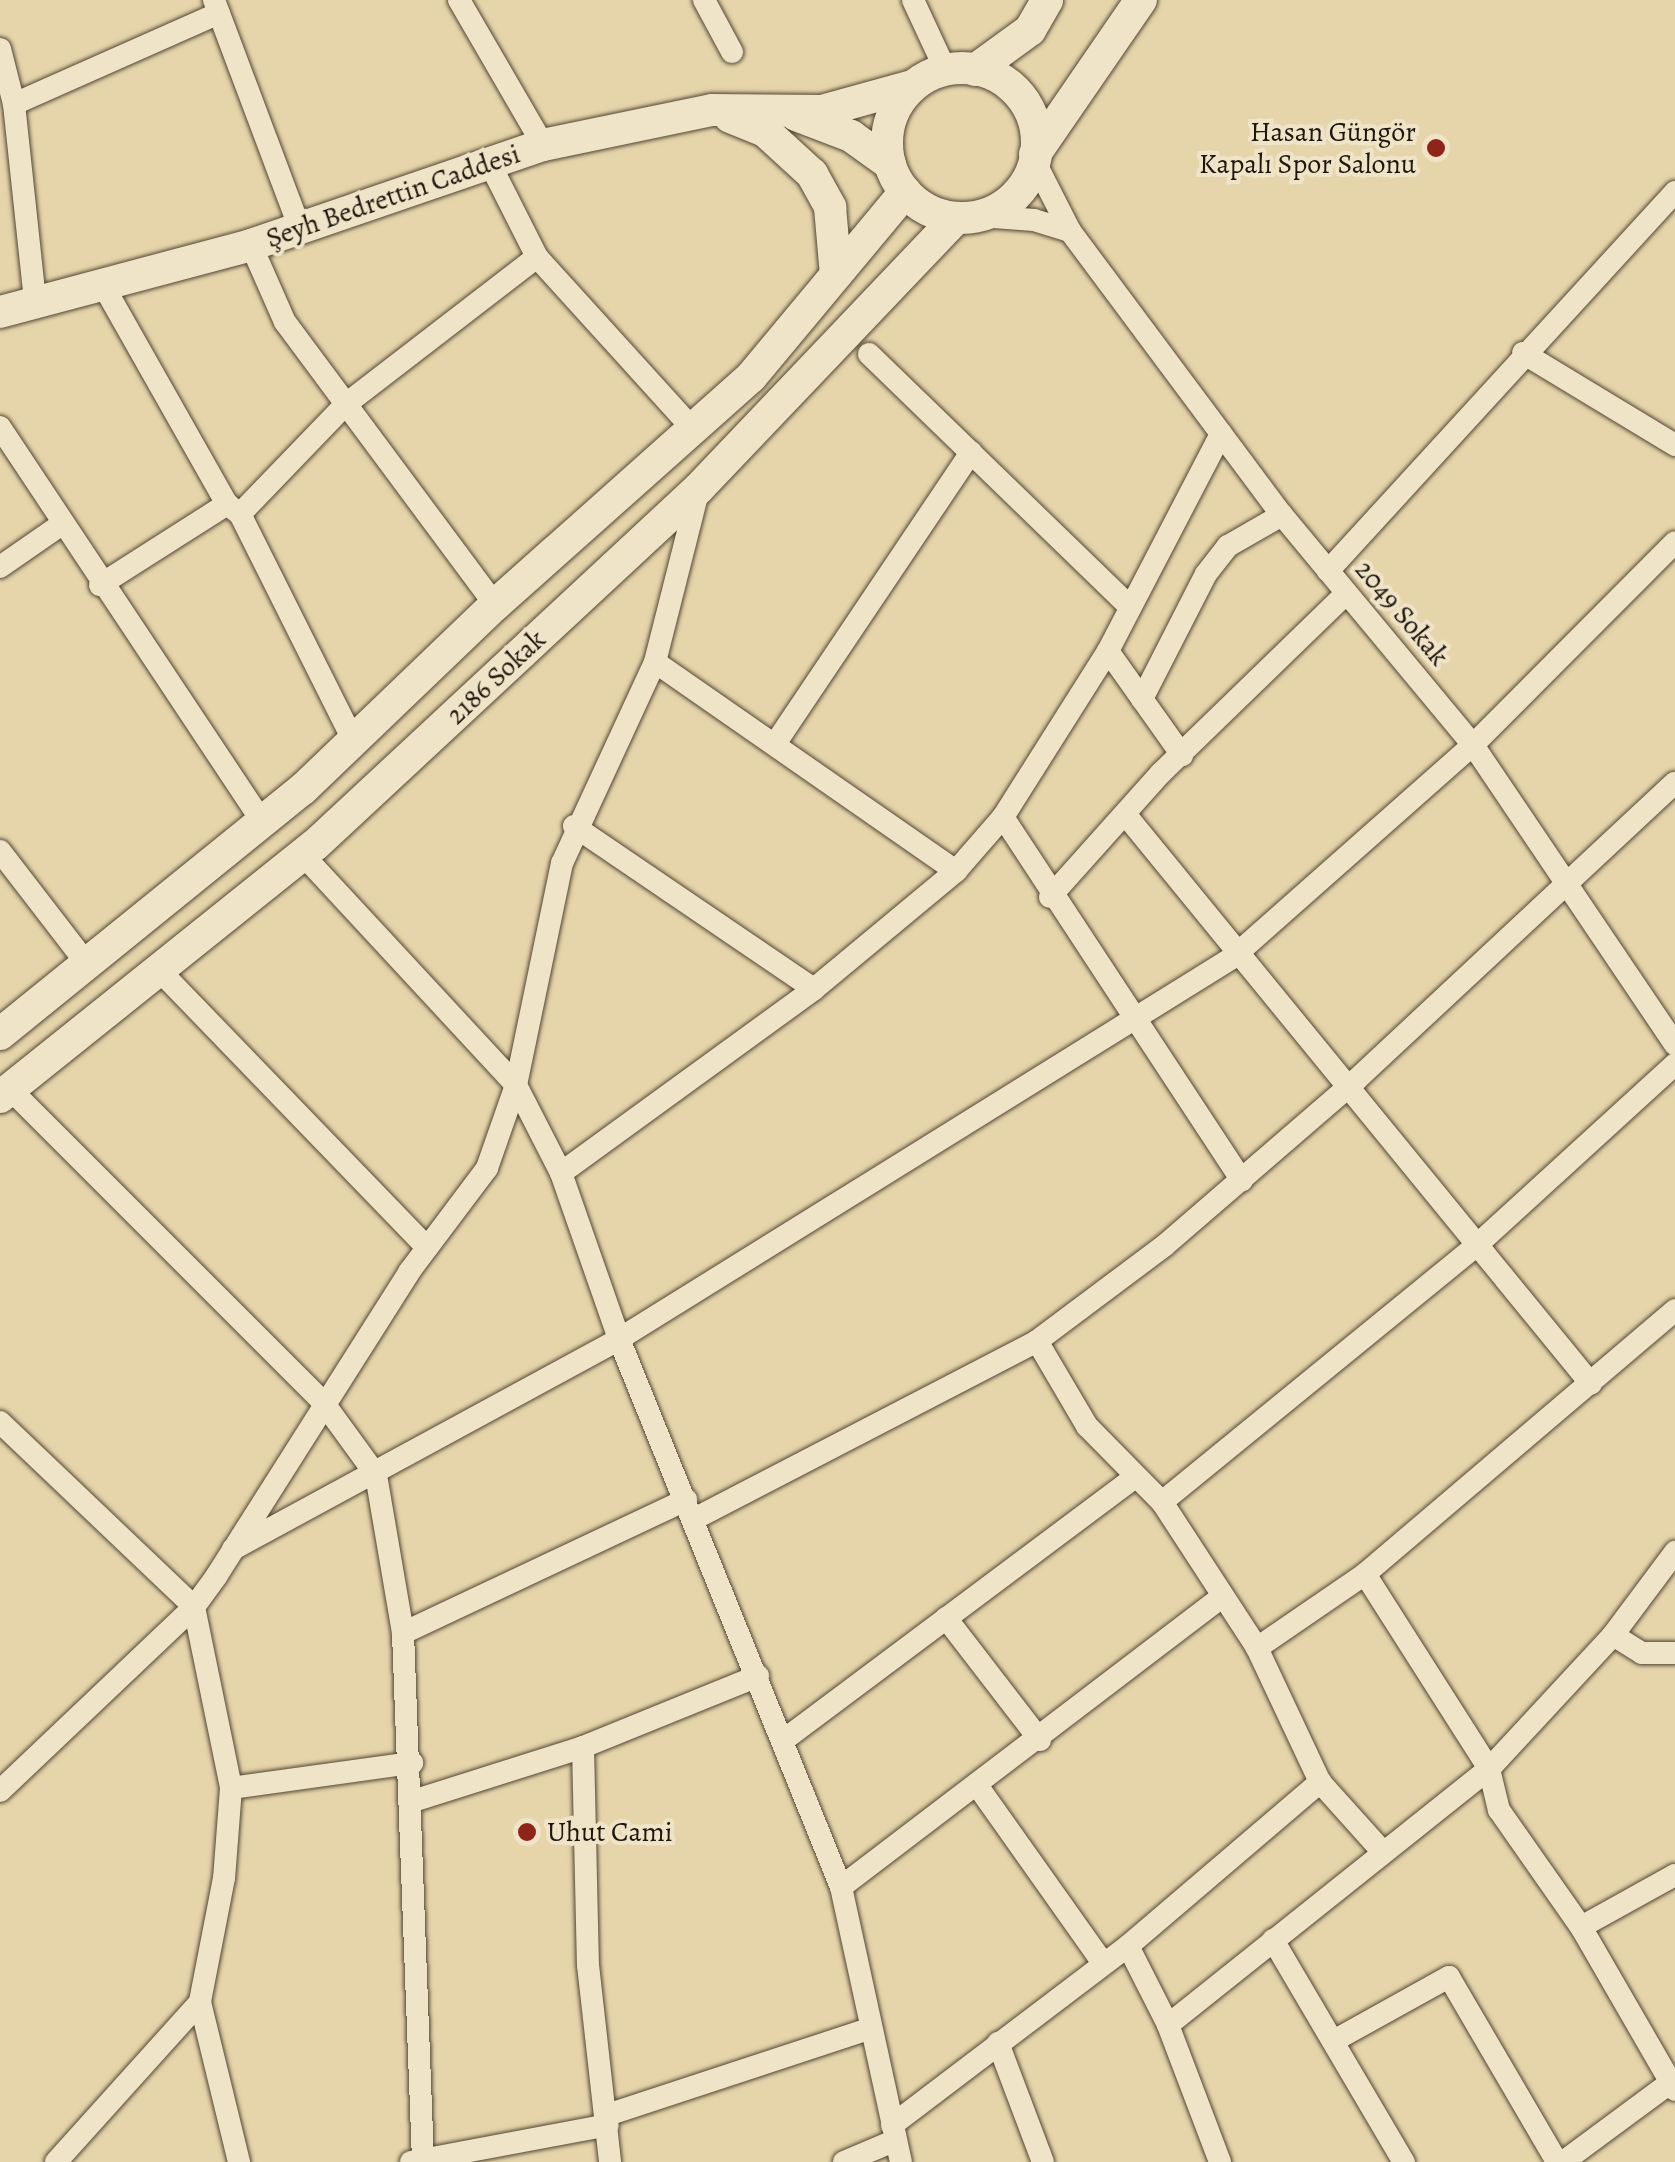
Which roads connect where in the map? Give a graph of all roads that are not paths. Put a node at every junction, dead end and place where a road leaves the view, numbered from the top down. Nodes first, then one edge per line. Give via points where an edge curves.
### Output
1 (459, 0) edge
2 (704, 0) edge
3 (912, 0) edge
4 (1047, 0) edge
5 (1141, 0) edge
6 (216, 6) edge
7 (0, 49) edge
8 (732, 52) dead end
9 (961, 70) junction
10 (912, 86) junction
11 (14, 104) junction
12 (712, 110) junction
13 (792, 114) junction
14 (543, 145) junction
15 (1035, 157) junction
16 (488, 160) junction
17 (898, 178) junction
18 (1675, 192) edge
19 (968, 218) junction
20 (299, 226) junction
21 (1070, 231) junction
22 (250, 244) junction
23 (536, 257) junction
24 (836, 275) junction
25 (104, 285) junction
26 (35, 302) junction
27 (0, 312) edge
28 (1523, 353) junction
29 (869, 354) dead end
30 (346, 404) junction
31 (690, 426) junction
32 (0, 427) edge
33 (1221, 434) junction
34 (1675, 444) edge
35 (971, 452) junction
36 (699, 488) junction
37 (233, 509) junction
38 (1282, 515) junction
39 (62, 524) junction
40 (1675, 542) edge
41 (0, 567) edge
42 (1328, 571) junction
43 (100, 586) junction
44 (1345, 595) junction
45 (495, 606) junction
46 (1130, 607) junction
47 (1108, 651) junction
48 (655, 662) junction
49 (1142, 699) junction
50 (353, 740) junction
51 (777, 741) junction
52 (1474, 745) junction
53 (1182, 755) junction
54 (1675, 784) edge
55 (1124, 814) junction
56 (1003, 816) junction
57 (262, 820) junction
58 (574, 826) junction
59 (0, 851) edge
60 (303, 855) junction
61 (956, 871) junction
62 (1567, 885) junction
63 (1050, 897) junction
64 (1239, 952) junction
65 (87, 964) junction
66 (159, 970) junction
67 (814, 989) junction
68 (1133, 1016) junction
69 (0, 1034) edge
70 (1675, 1044) edge
71 (1675, 1064) edge
72 (516, 1084) junction
73 (1348, 1087) junction
74 (5, 1093) edge
75 (561, 1173) junction
76 (1242, 1180) junction
77 (1476, 1245) junction
78 (427, 1248) junction
79 (1675, 1310) edge
80 (619, 1339) junction
81 (1037, 1341) junction
82 (1591, 1384) junction
83 (323, 1402) junction
84 (0, 1422) edge
85 (18, 1440) junction
86 (0, 1457) edge
87 (376, 1475) junction
88 (1133, 1478) junction
89 (1162, 1502) junction
90 (691, 1509) junction
91 (233, 1549) junction
92 (1675, 1552) edge
93 (1365, 1574) junction
94 (1222, 1596) junction
95 (194, 1606) junction
96 (946, 1618) junction
97 (403, 1633) junction
98 (1613, 1635) junction
99 (1258, 1648) junction
100 (1675, 1653) edge
101 (758, 1676) junction
102 (784, 1739) junction
103 (1040, 1740) junction
104 (582, 1747) junction
105 (412, 1763) junction
106 (1489, 1769) junction
107 (1320, 1782) junction
108 (231, 1788) junction
109 (979, 1788) junction
110 (0, 1791) edge
111 (413, 1801) junction
112 (1381, 1850) junction
113 (1675, 1875) edge
114 (841, 1887) junction
115 (1581, 1927) junction
116 (1273, 1940) junction
117 (1128, 1946) junction
118 (1102, 1960) junction
119 (200, 2002) junction
120 (1168, 2025) junction
121 (870, 2028) junction
122 (1337, 2039) junction
123 (998, 2043) junction
124 (1673, 2086) edge
125 (608, 2120) junction
126 (896, 2142) edge
127 (419, 2161) edge
128 (56, 2162) edge
129 (239, 2162) edge
130 (610, 2162) edge
131 (844, 2162) edge
132 (1043, 2162) edge
133 (1220, 2162) edge
134 (1404, 2162) edge
135 (1560, 2162) edge

1 - 14 street
2 - 8 street
3 - 9 street
4 - 9 main road via 1030,30
5 - 15 main road
6 - 11 street
6 - 20 street
7 - 11 street
9 - 10 main road
9 - 15 main road via 1003,80 1021,97 1033,118
10 - 13 main road, Şeyh Bedrettin Caddesi
10 - 17 main road via 888,129
11 - 26 street
12 - 13 main road, Şeyh Bedrettin Caddesi
12 - 14 main road, Şeyh Bedrettin Caddesi
12 - 24 main road via 765,132 812,174 830,207
13 - 17 main road, Şeyh Bedrettin Caddesi via 851,136
14 - 16 main road, Şeyh Bedrettin Caddesi
15 - 19 main road via 1022,188
15 - 21 street, 2049 Sokak
16 - 20 main road, Şeyh Bedrettin Caddesi
16 - 23 street
17 - 19 main road via 931,212
17 - 24 main road, 2186 Sokak
18 - 28 street
19 - 21 street via 1034,220
19 - 36 main road, 2186 Sokak
20 - 22 main road, Şeyh Bedrettin Caddesi
21 - 33 street, 2049 Sokak
22 - 25 main road, Şeyh Bedrettin Caddesi
22 - 30 street via 285,322
23 - 30 street
23 - 31 street
24 - 31 main road, 2186 Sokak via 751,377
25 - 26 main road, Şeyh Bedrettin Caddesi
25 - 37 street
26 - 27 main road, Şeyh Bedrettin Caddesi
28 - 34 street
28 - 42 street
29 - 35 street
30 - 37 street
30 - 45 street
31 - 45 main road, 2186 Sokak
32 - 39 street
33 - 38 street, 2049 Sokak
33 - 46 street
35 - 46 street
35 - 51 street
36 - 48 street
36 - 60 main road, 2186 Sokak
37 - 43 street
37 - 50 street
38 - 42 street, 2049 Sokak
38 - 49 street via 1228,546 1206,574
39 - 41 street
39 - 43 street
40 - 52 street
42 - 44 street, 2049 Sokak
43 - 57 street
44 - 52 street, 2049 Sokak
44 - 53 street
45 - 50 main road, 2186 Sokak
46 - 47 street
47 - 49 street
47 - 56 street
48 - 51 street
48 - 58 street
49 - 53 street
50 - 57 main road, 2186 Sokak
51 - 61 street
52 - 62 street, 2049 Sokak
52 - 64 street
53 - 55 street
54 - 62 street
55 - 63 street
55 - 64 street
56 - 61 street
56 - 63 street
57 - 65 main road, 2186 Sokak
58 - 67 street
58 - 72 street
59 - 65 street
60 - 66 main road, 2186 Sokak
60 - 72 street
61 - 67 street
62 - 70 street, 2049 Sokak
62 - 73 street
63 - 68 street
64 - 68 street
64 - 73 street
65 - 69 main road, 2186 Sokak
66 - 74 main road, 2186 Sokak
66 - 78 street
67 - 75 street
68 - 76 street
68 - 80 street
71 - 77 street
72 - 75 street
72 - 78 street via 487,1168
73 - 76 street
73 - 77 street
74 - 83 street
75 - 80 street
76 - 81 street
77 - 82 street
77 - 89 street
78 - 83 street
79 - 82 street
80 - 87 street
80 - 90 street
81 - 88 street via 1087,1426
81 - 90 street
82 - 93 street
83 - 87 street
83 - 91 street
84 - 85 street
85 - 86 street
85 - 95 street
87 - 91 street
87 - 97 street
88 - 89 street
88 - 96 street
89 - 94 street
90 - 97 street
90 - 101 street
91 - 95 street
92 - 98 street
93 - 99 street
93 - 106 street
94 - 99 street
94 - 103 street
95 - 108 street
95 - 110 street
96 - 102 street
96 - 103 street
97 - 105 street
98 - 100 street via 1642,1653
98 - 106 street
99 - 107 street
101 - 102 street
101 - 104 street
102 - 114 street
103 - 109 street
104 - 111 street
104 - 125 street via 588,1965
105 - 108 street
105 - 111 street
106 - 112 street
106 - 115 street via 1499,1810
107 - 112 street
107 - 117 street
108 - 119 street via 224,1878
109 - 114 street
109 - 118 street
111 - 127 street
112 - 116 street
113 - 115 street
114 - 121 street
115 - 124 street
116 - 120 street
116 - 122 street
117 - 118 street
117 - 120 street
118 - 123 street
119 - 128 street
119 - 129 street
120 - 133 street
121 - 125 street
121 - 126 street
122 - 134 street
122 - 135 street via 1449,1977
123 - 126 street
123 - 132 street
124 - 135 street
125 - 127 street
125 - 130 street
126 - 131 street

